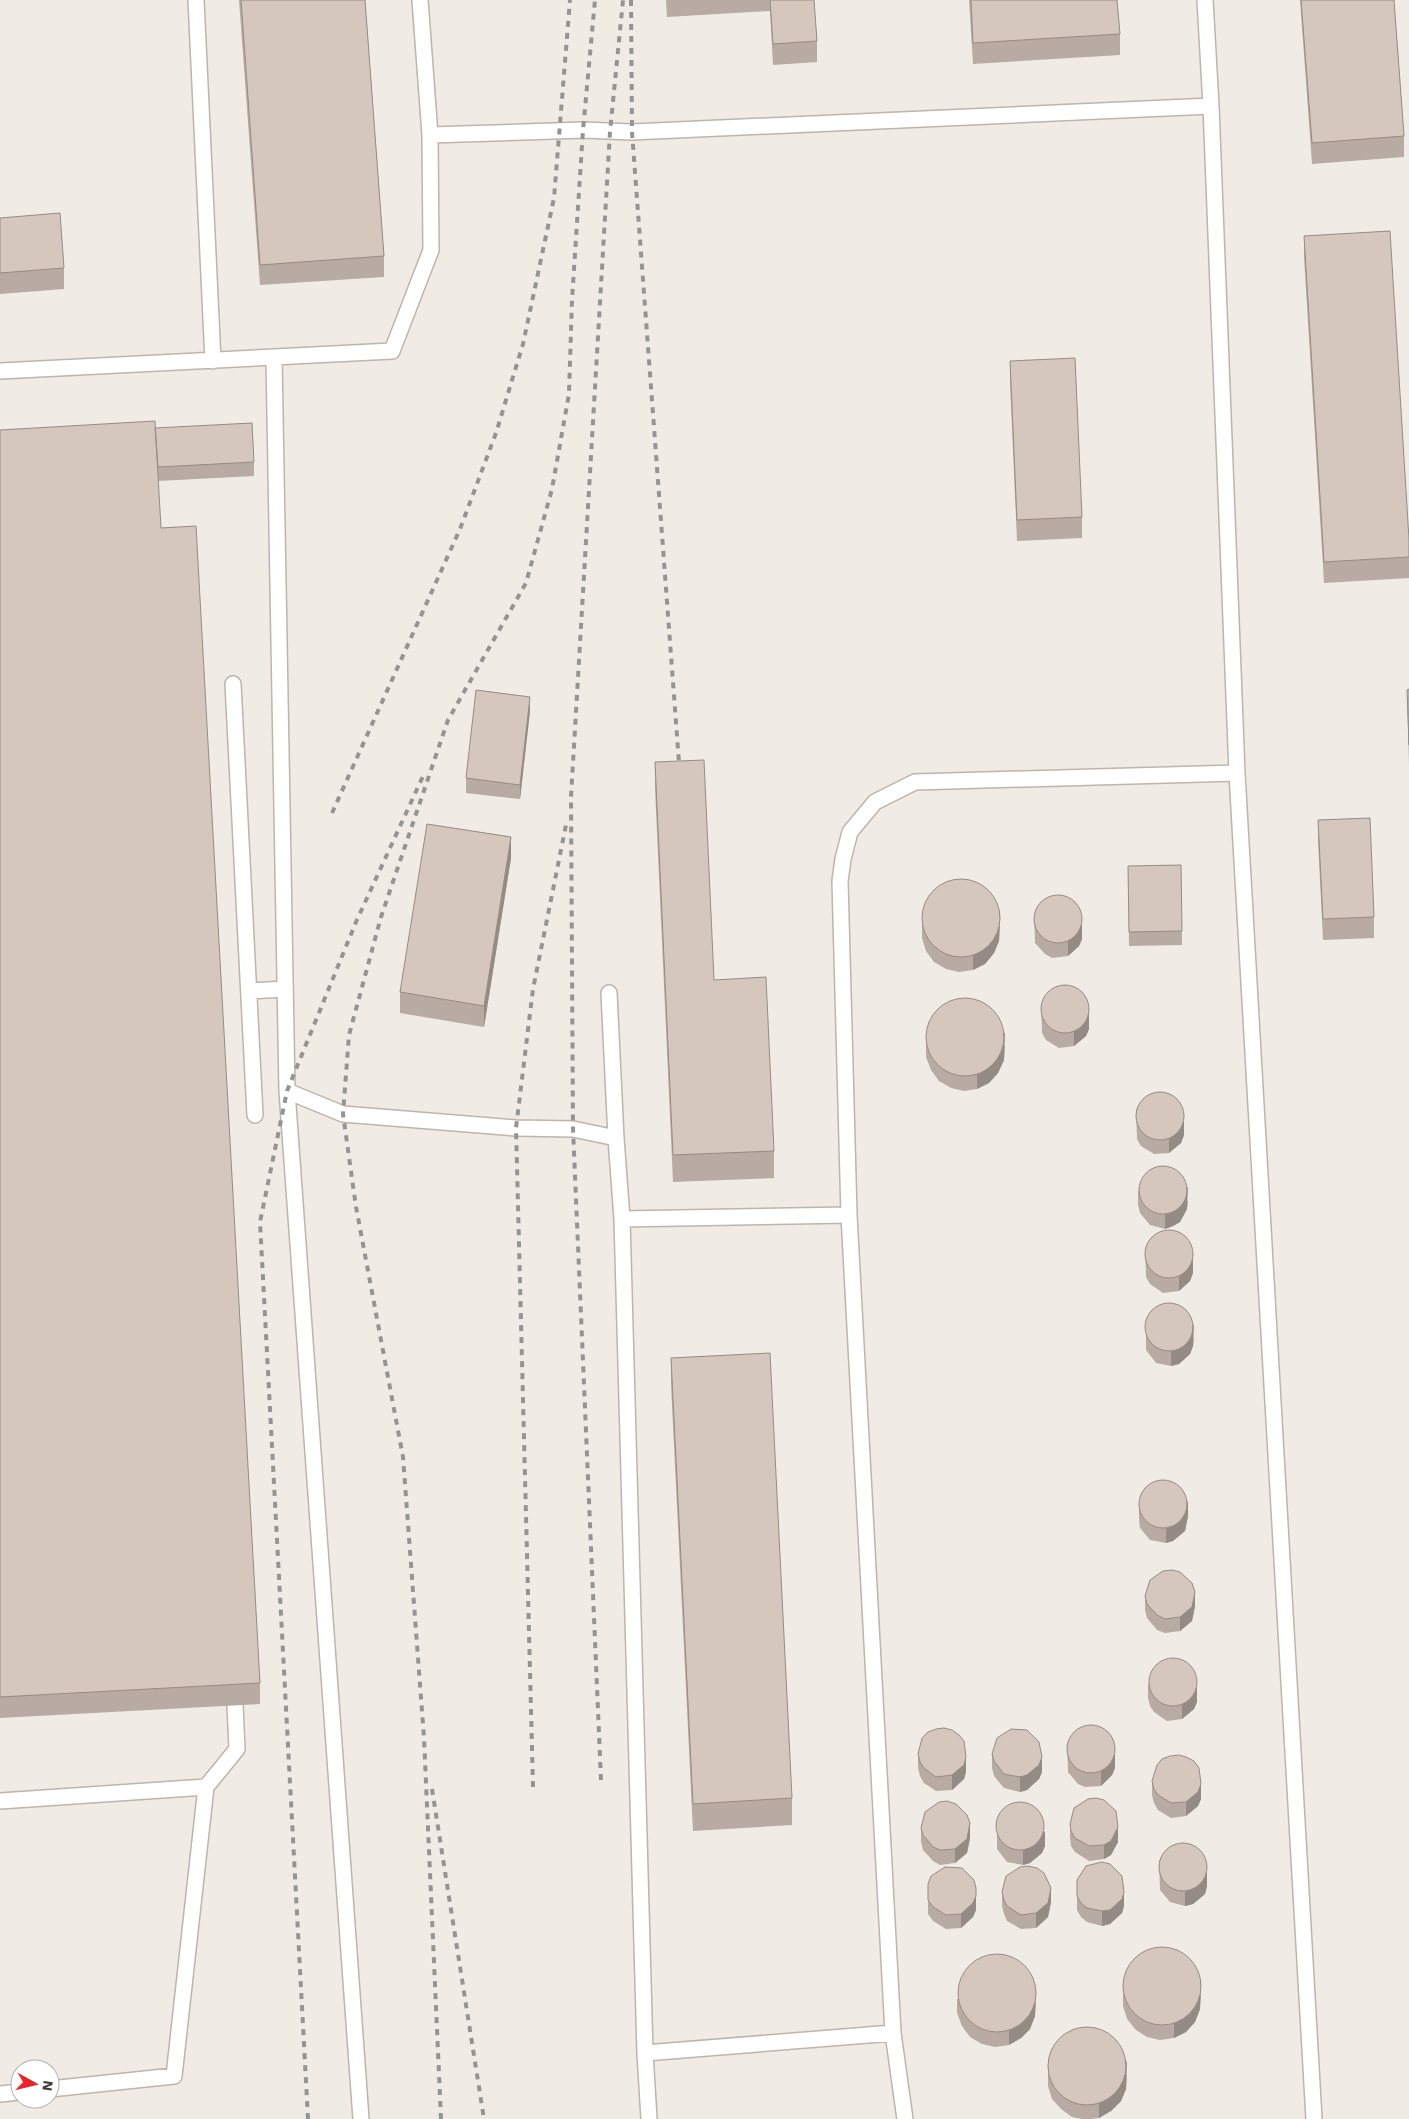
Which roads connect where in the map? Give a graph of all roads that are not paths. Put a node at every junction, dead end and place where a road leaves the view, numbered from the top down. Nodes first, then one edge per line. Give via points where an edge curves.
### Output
1 (196, 0) edge
2 (420, 0) edge
3 (1205, 0) edge
4 (1211, 106) junction
5 (430, 135) junction
6 (274, 358) junction
7 (213, 361) junction
8 (0, 371) edge
9 (233, 684) dead end
10 (1237, 773) junction
11 (285, 989) junction
12 (249, 992) junction
13 (609, 993) dead end
14 (287, 1092) junction
15 (255, 1115) dead end
16 (616, 1138) junction
17 (849, 1215) junction
18 (622, 1219) junction
19 (234, 1705) edge
20 (206, 1787) junction
21 (0, 1801) edge
22 (893, 2033) junction
23 (645, 2054) junction
24 (60, 2088) edge
25 (361, 2119) edge
26 (649, 2119) edge
27 (905, 2119) edge
28 (1314, 2119) edge

1 - 7 lane
2 - 5 lane
3 - 4 lane
4 - 5 lane via 632,132 584,130
4 - 10 lane
5 - 6 lane via 431,250 392,351
6 - 7 lane
6 - 11 lane
7 - 8 lane
9 - 12 lane
10 - 17 lane via 915,782 875,802 850,832 840,881
10 - 28 lane
11 - 12 lane
11 - 14 lane
12 - 15 lane
13 - 16 lane
14 - 16 lane via 343,1114 516,1128 572,1129
14 - 25 lane
16 - 18 lane
17 - 18 lane
17 - 22 lane
18 - 23 lane
19 - 20 lane via 237,1749
20 - 21 lane
20 - 24 lane via 174,2076
22 - 23 lane
22 - 27 lane
23 - 26 lane

